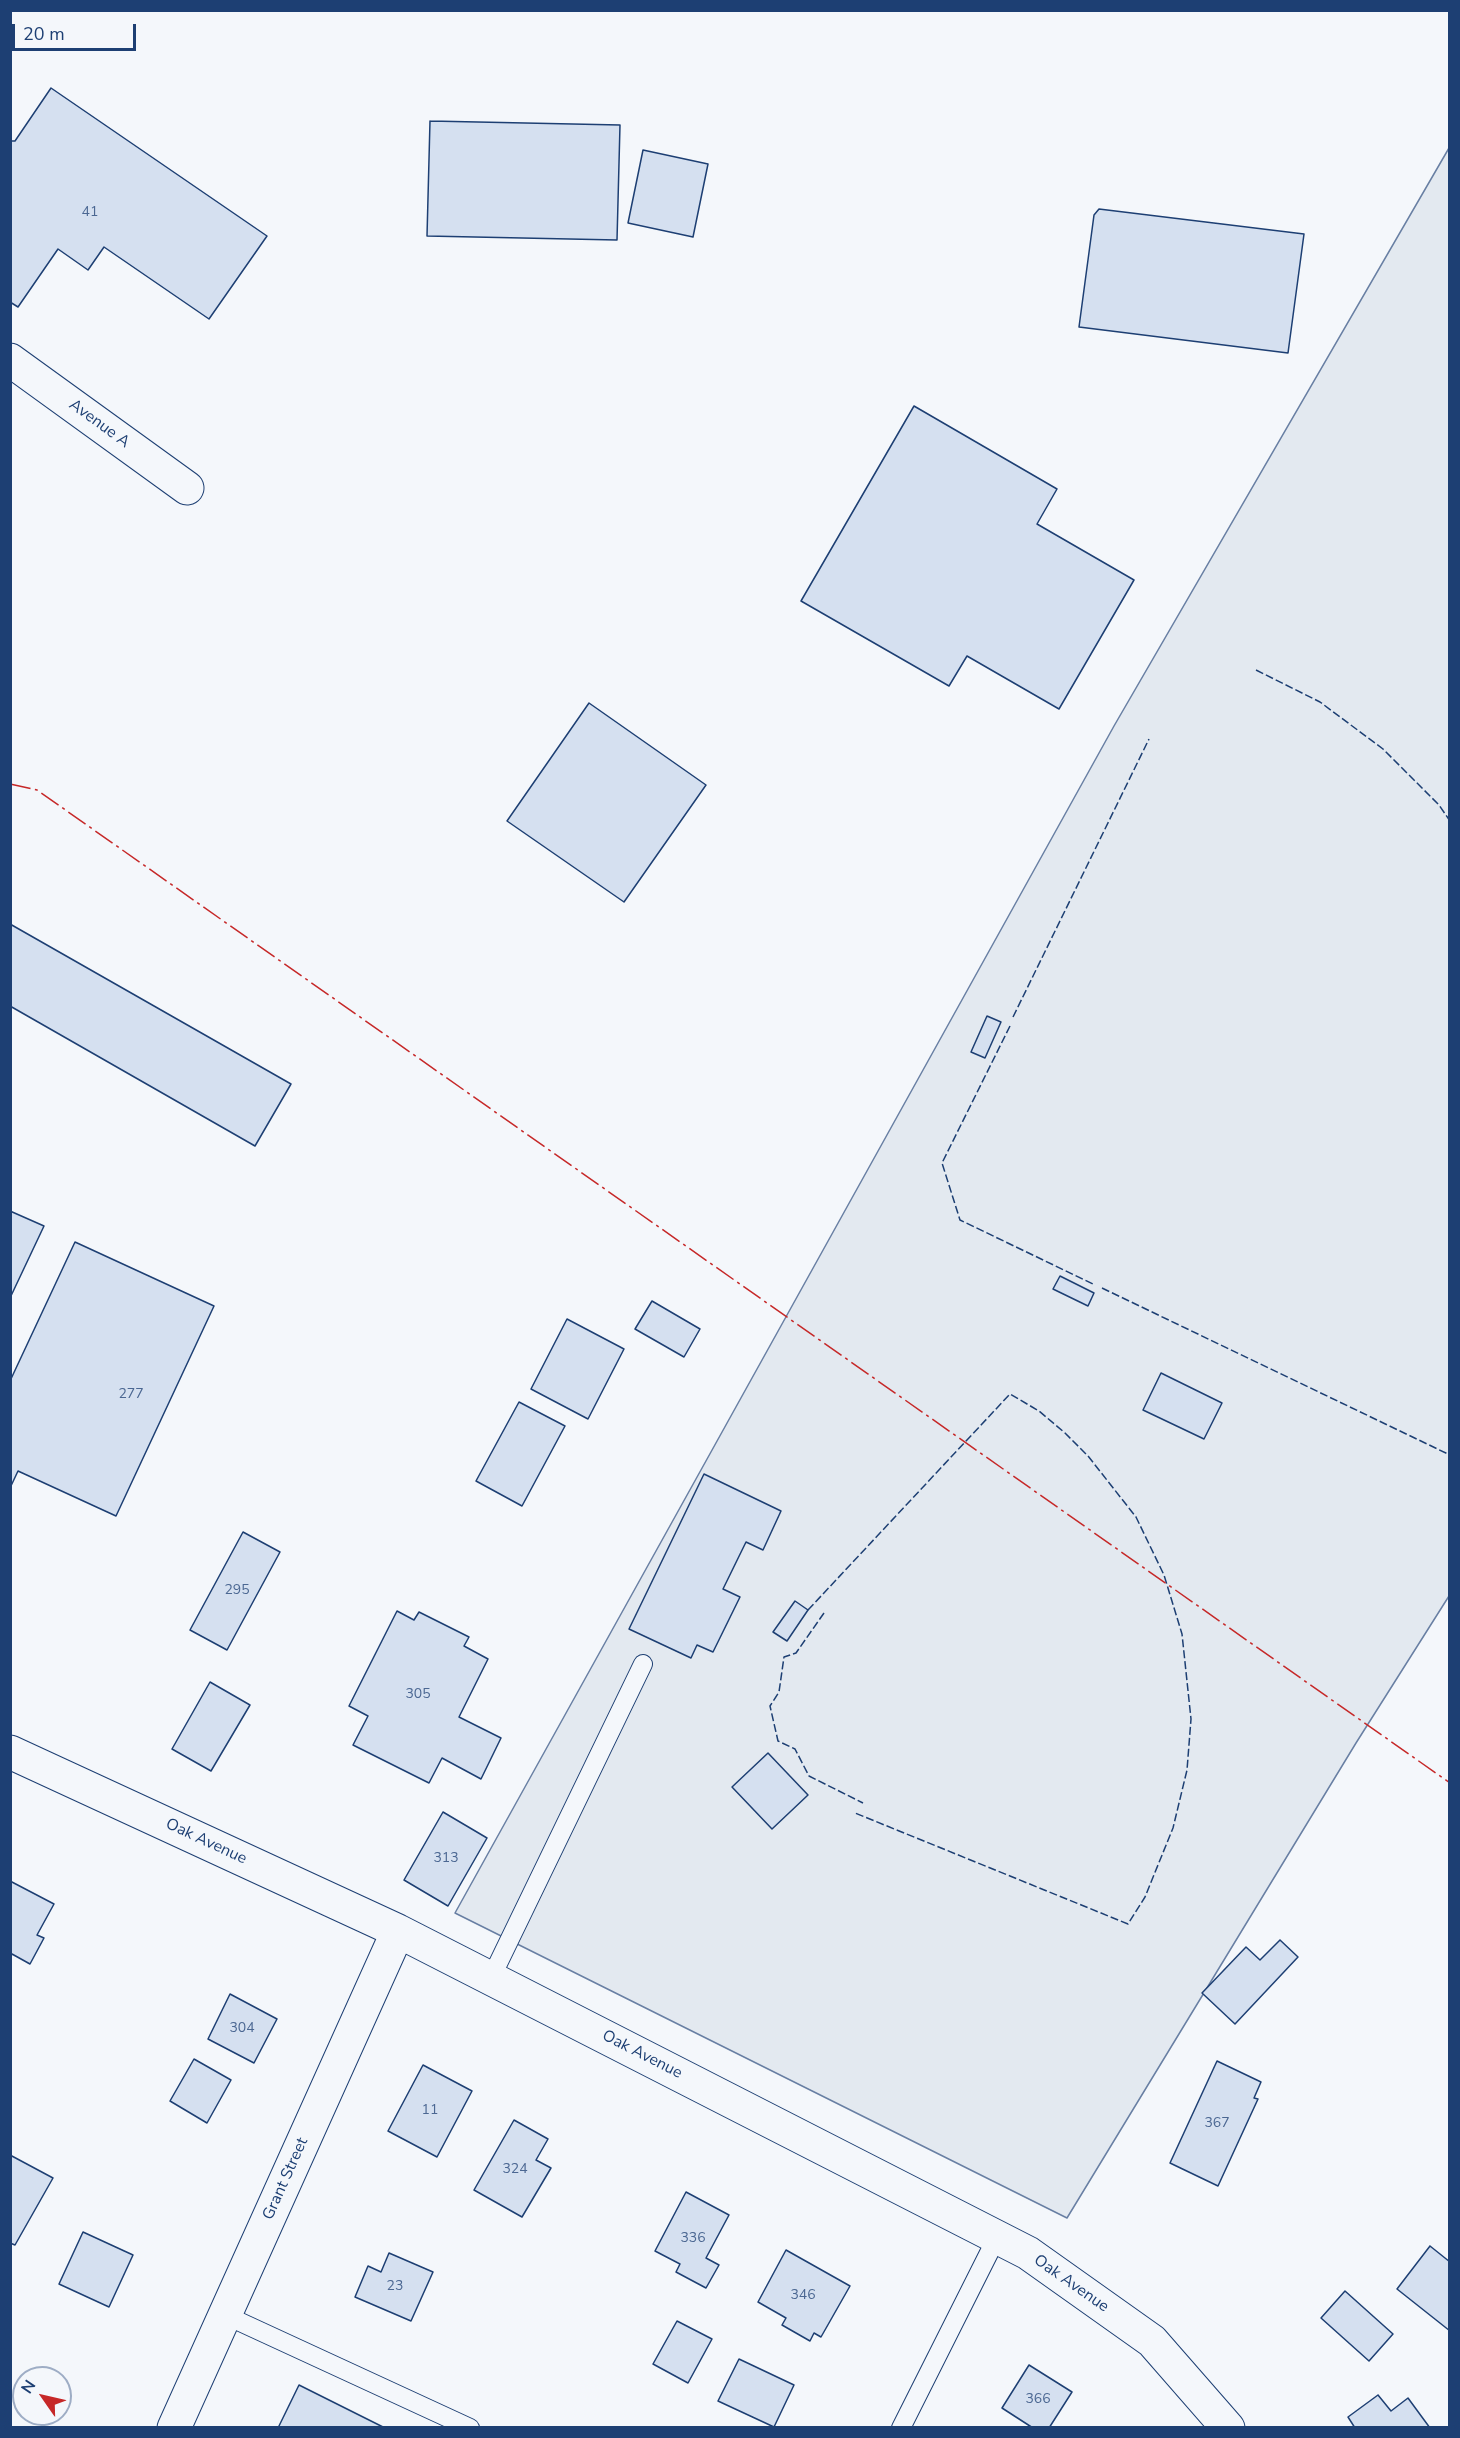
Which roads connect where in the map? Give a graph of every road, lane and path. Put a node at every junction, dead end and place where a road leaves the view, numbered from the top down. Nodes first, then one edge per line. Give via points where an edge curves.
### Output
1 (10, 360) edge
2 (187, 488) dead end
3 (644, 1664) dead end
4 (10, 1752) edge
5 (398, 1930) junction
6 (491, 1978) junction
7 (997, 2237) junction
8 (225, 2315) junction
9 (174, 2427) edge
10 (470, 2427) edge
11 (901, 2427) edge
12 (1228, 2427) edge

1 - 2 street, Avenue A
3 - 6 lane
4 - 5 street, Oak Avenue
5 - 6 street, Oak Avenue
5 - 8 street, Grant Street
6 - 7 street, Oak Avenue
7 - 11 lane
7 - 12 street, Oak Avenue via 1028,2253 1152,2341
8 - 9 street, Grant Street
8 - 10 lane

